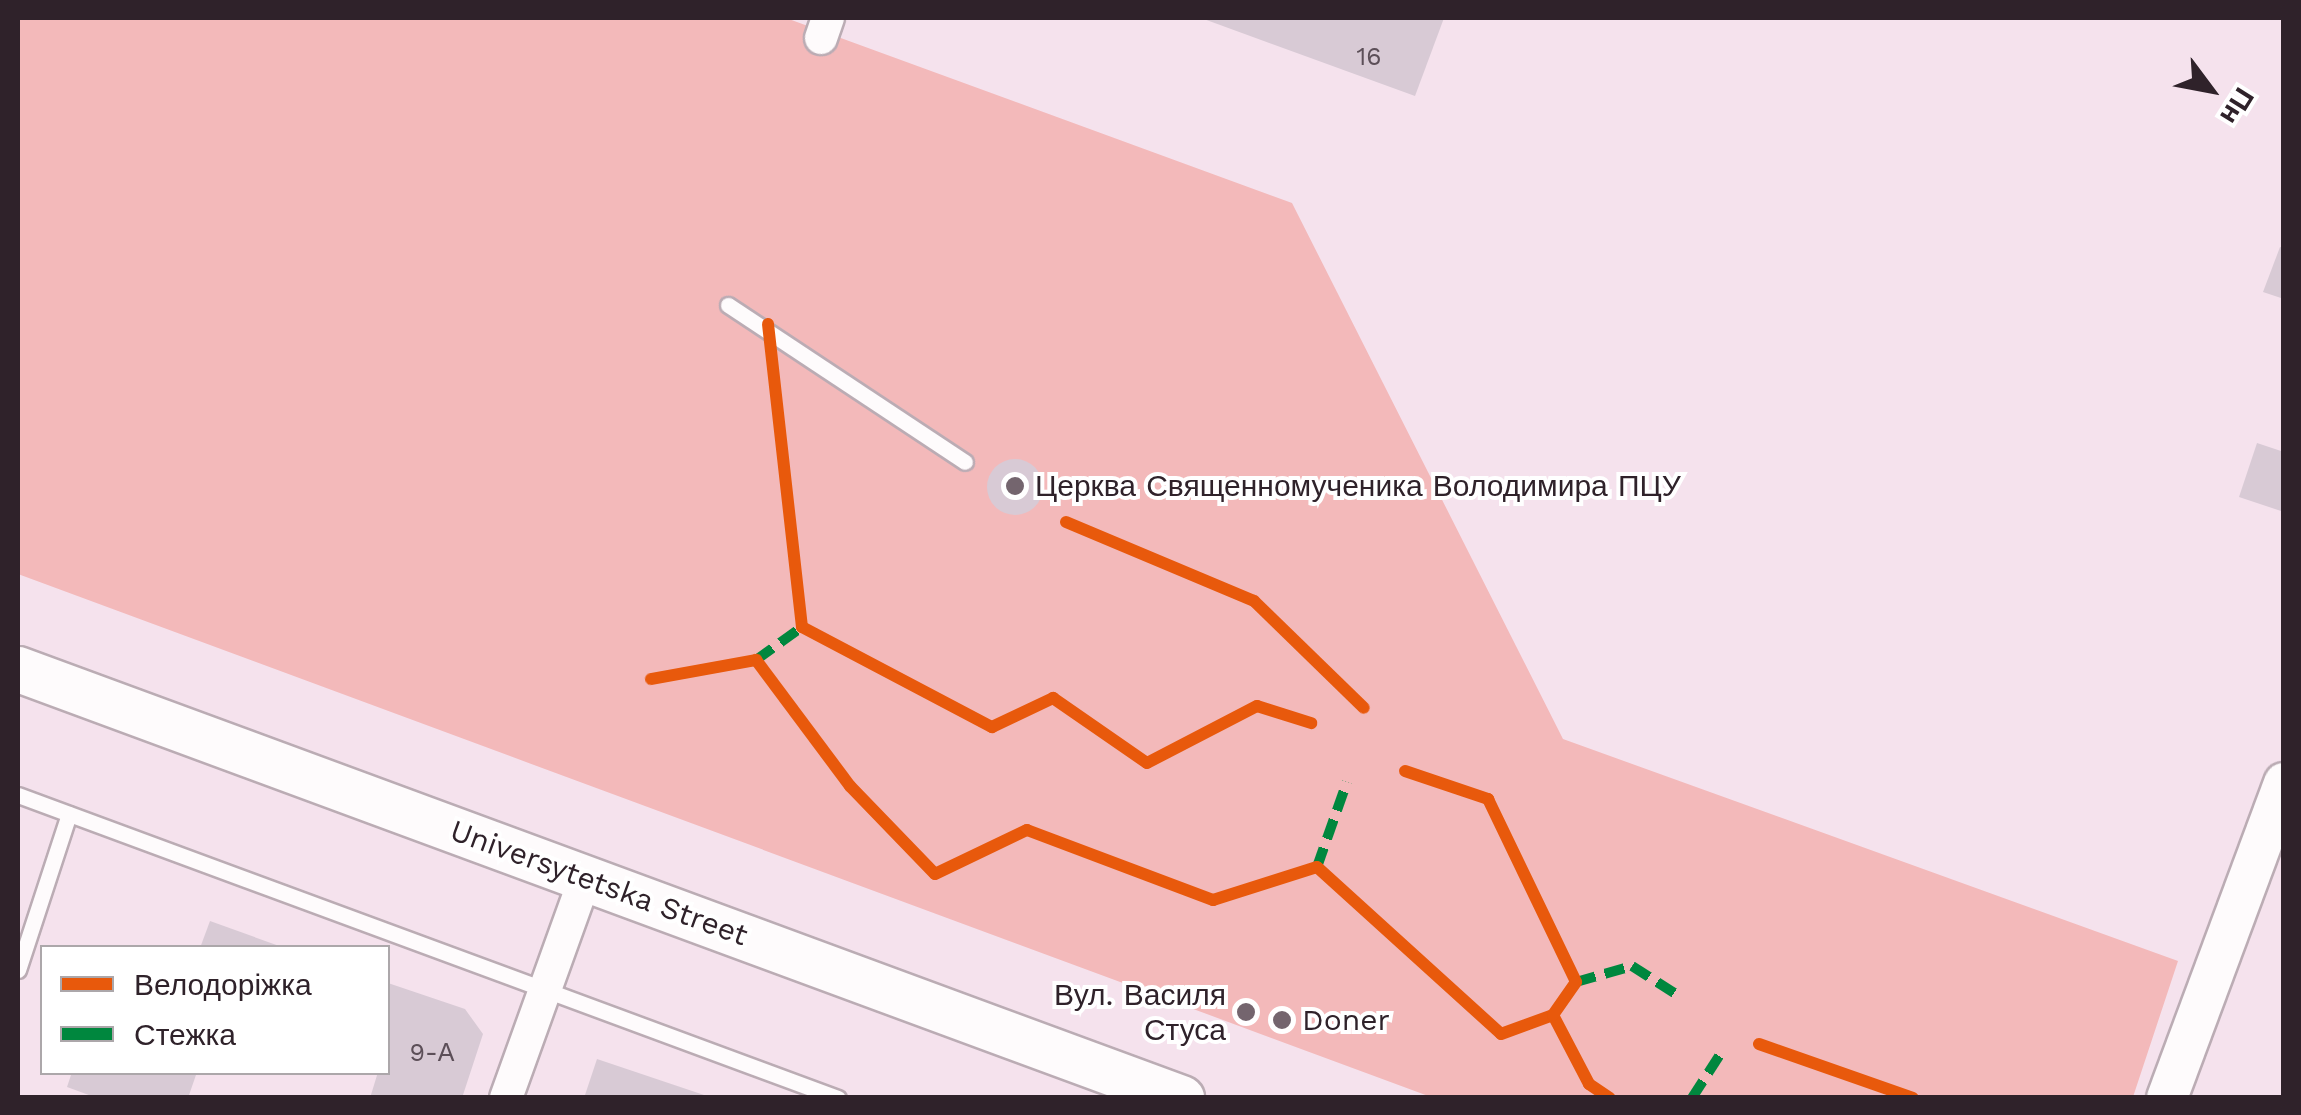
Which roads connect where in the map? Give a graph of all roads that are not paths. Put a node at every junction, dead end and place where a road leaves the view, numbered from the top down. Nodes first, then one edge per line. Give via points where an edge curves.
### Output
1 (728, 305) dead end
2 (964, 462) dead end
3 (18, 670) edge
4 (2284, 783) edge
5 (18, 795) edge
6 (69, 814) junction
7 (585, 878) junction
8 (18, 970) edge
9 (544, 991) junction
10 (506, 1098) edge
11 (838, 1098) edge
12 (1180, 1098) edge
13 (2167, 1098) edge

1 - 2 lane
3 - 7 main road, Universytetska Street
4 - 13 street
5 - 6 lane
6 - 8 lane
6 - 9 lane
7 - 9 street
7 - 12 main road, Universytetska Street
9 - 10 street
9 - 11 lane

